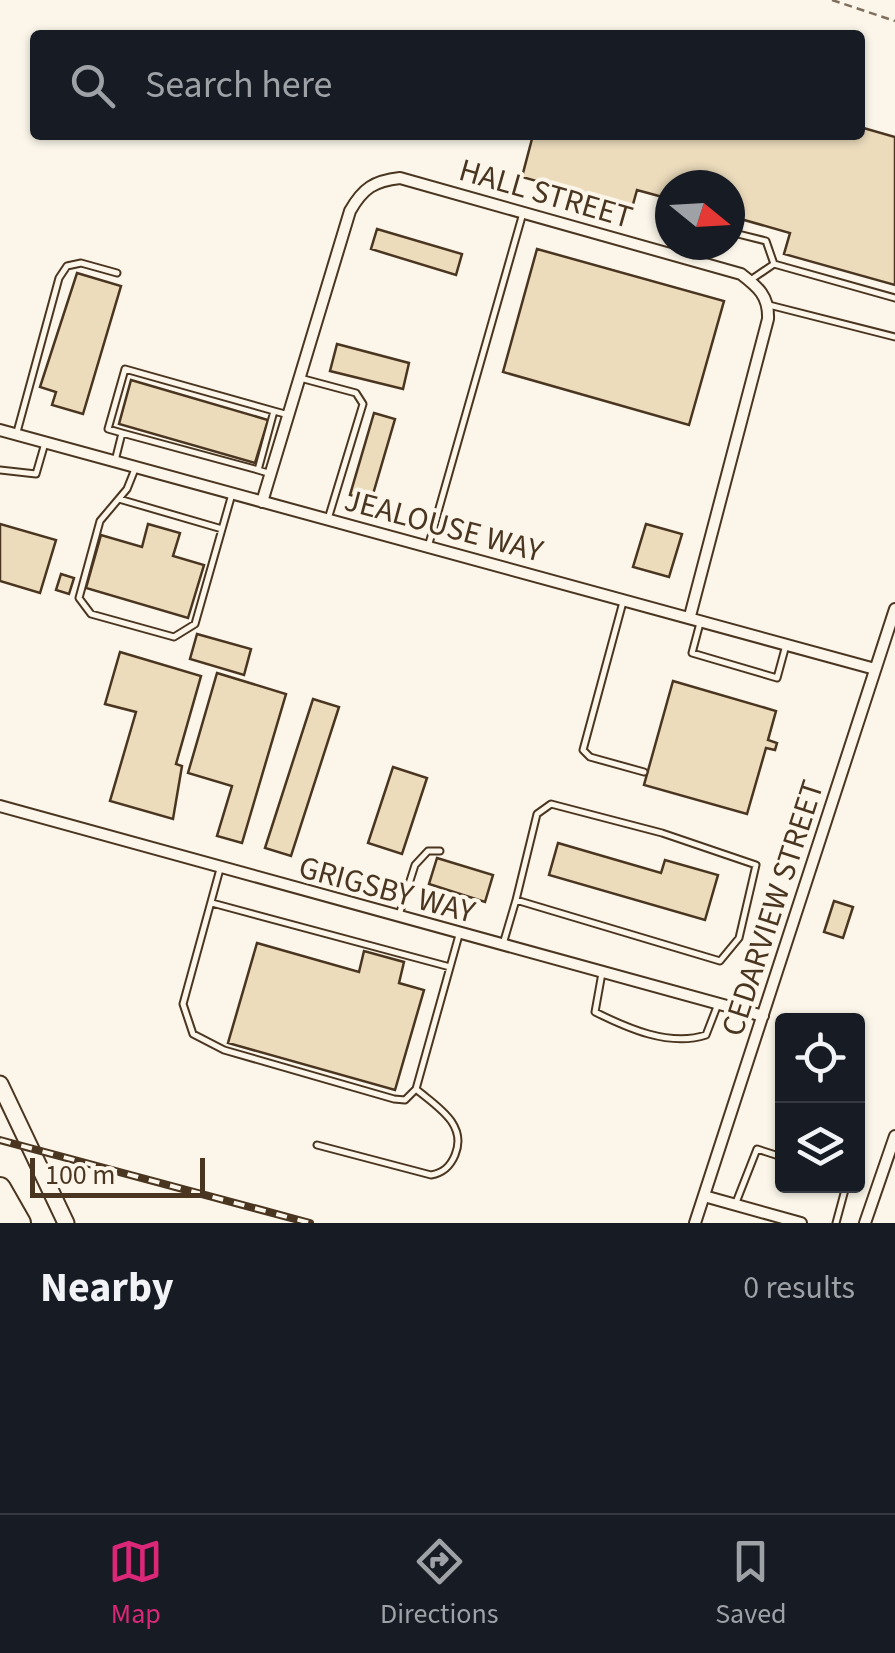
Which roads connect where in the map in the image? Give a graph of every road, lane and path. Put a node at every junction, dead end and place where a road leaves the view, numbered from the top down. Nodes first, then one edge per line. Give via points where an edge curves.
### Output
1 (832, 0) edge
2 (895, 21) edge
3 (523, 213) junction
4 (745, 236) edge
5 (655, 251) edge
6 (686, 260) edge
7 (774, 264) junction
8 (117, 273) dead end
9 (750, 281) junction
10 (895, 298) edge
11 (768, 305) junction
12 (895, 338) edge
13 (300, 378) junction
14 (274, 411) junction
15 (288, 415) junction
16 (0, 430) edge
17 (122, 433) junction
18 (16, 435) junction
19 (46, 443) junction
20 (115, 461) junction
21 (136, 467) junction
22 (0, 470) edge
23 (258, 470) junction
24 (271, 474) junction
25 (232, 494) junction
26 (120, 499) junction
27 (262, 502) junction
28 (328, 520) junction
29 (222, 529) junction
30 (428, 546) junction
31 (624, 599) junction
32 (895, 609) edge
33 (696, 618) junction
34 (786, 644) junction
35 (875, 670) junction
36 (644, 772) dead end
37 (0, 806) edge
38 (440, 851) dead end
39 (220, 869) junction
40 (516, 900) junction
41 (211, 903) junction
42 (398, 918) junction
43 (459, 935) junction
44 (502, 946) junction
45 (450, 967) junction
46 (602, 973) junction
47 (718, 1004) junction
48 (763, 1016) junction
49 (0, 1084) edge
50 (416, 1089) junction
51 (895, 1136) edge
52 (317, 1145) dead end
53 (775, 1155) edge
54 (0, 1188) edge
55 (844, 1193) edge
56 (704, 1196) junction
57 (735, 1205) junction
58 (20, 1223) edge
59 (66, 1223) edge
60 (694, 1223) edge
61 (800, 1223) edge
62 (836, 1223) edge
63 (865, 1223) edge

1 - 2 path
3 - 5 street, HALL STREET
3 - 13 street, HALL STREET via 400,178 360,192
3 - 30 lane
4 - 7 lane via 766,242
6 - 9 street, HALL STREET
7 - 9 lane
7 - 10 lane
8 - 18 lane via 81,263 66,266
9 - 11 street
11 - 12 lane
11 - 33 street
13 - 15 street, HALL STREET
13 - 28 lane via 356,394 363,404
14 - 15 lane
14 - 17 lane via 125,369 108,429
14 - 23 lane
15 - 24 street, HALL STREET
16 - 18 street, JEALOUSE WAY
17 - 20 lane
17 - 23 lane
18 - 19 street, JEALOUSE WAY
19 - 20 street, JEALOUSE WAY
19 - 22 lane via 36,474
20 - 21 street, JEALOUSE WAY
21 - 25 street, JEALOUSE WAY
21 - 26 lane
23 - 24 lane
24 - 27 street, HALL STREET
25 - 27 street, JEALOUSE WAY
25 - 29 lane
26 - 29 lane
26 - 29 lane via 100,520 80,586 79,598 91,614 174,637 191,630
27 - 28 street, JEALOUSE WAY
28 - 30 street, JEALOUSE WAY
30 - 31 street, JEALOUSE WAY
31 - 33 street, JEALOUSE WAY
31 - 36 lane via 583,750 590,758
32 - 35 street, CEDARVIEW STREET
33 - 34 street, JEALOUSE WAY
33 - 34 lane via 692,653 777,678
34 - 35 street, JEALOUSE WAY
35 - 48 street, CEDARVIEW STREET
37 - 39 street, GRIGSBY WAY
38 - 42 lane via 428,851 415,865
39 - 41 lane
39 - 42 street, GRIGSBY WAY
40 - 40 lane via 720,961 739,938 756,866 662,832 551,804 537,814
40 - 44 lane
41 - 45 lane
41 - 50 lane via 183,1004 193,1034 224,1050 394,1099 404,1100
42 - 43 street, GRIGSBY WAY
43 - 44 street, GRIGSBY WAY
43 - 45 lane
44 - 46 street, GRIGSBY WAY
45 - 50 lane
46 - 47 street, GRIGSBY WAY
46 - 47 lane via 594,1012 631,1030 690,1040 706,1036
47 - 48 street, GRIGSBY WAY
48 - 56 street, CEDARVIEW STREET
49 - 59 main road
50 - 52 lane via 458,1132 455,1156 442,1173 431,1176
51 - 63 street
53 - 57 lane via 757,1149
54 - 58 highway
55 - 62 lane
56 - 57 street
56 - 60 street, CEDARVIEW STREET
57 - 61 street

